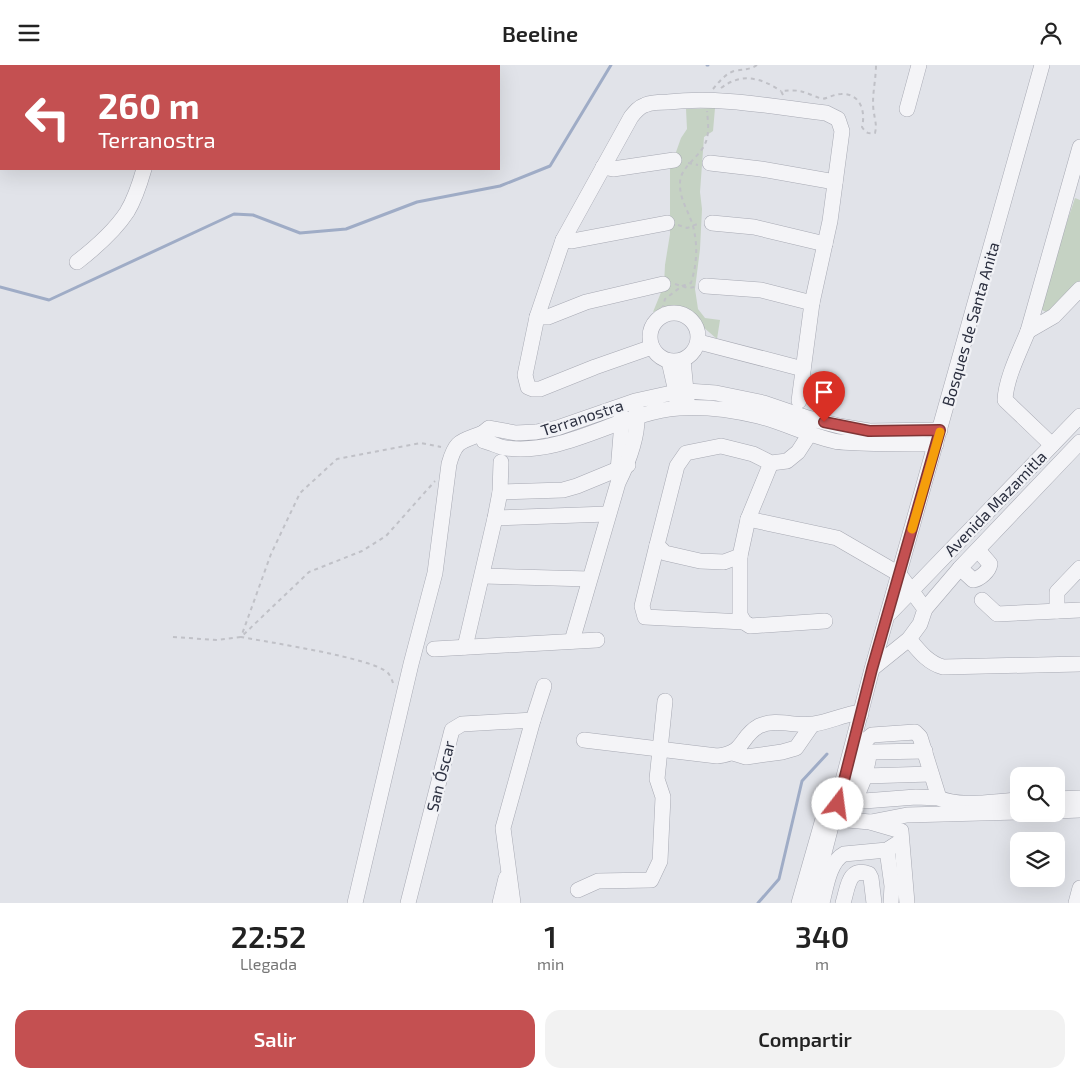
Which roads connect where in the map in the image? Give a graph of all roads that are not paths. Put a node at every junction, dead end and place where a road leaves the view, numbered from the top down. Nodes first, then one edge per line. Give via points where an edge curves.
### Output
1 (919, 65) edge
2 (1042, 65) edge
3 (907, 109) dead end
4 (1080, 147) edge
5 (681, 161) road end
6 (710, 163) road end
7 (603, 167) junction
8 (144, 170) edge
9 (835, 182) junction
10 (1074, 187) edge
11 (667, 223) road end
12 (712, 223) road end
13 (563, 240) junction
14 (825, 244) junction
15 (77, 262) dead end
16 (663, 284) road end
17 (706, 286) road end
18 (1080, 289) edge
19 (812, 303) junction
20 (537, 317) junction
21 (1028, 331) junction
22 (698, 342) junction
23 (652, 347) junction
24 (676, 361) junction
25 (803, 369) junction
26 (682, 391) junction
27 (635, 401) junction
28 (799, 401) dead end
29 (619, 405) junction
30 (682, 408) junction
31 (638, 417) junction
32 (1079, 419) edge
33 (622, 422) junction
34 (483, 433) junction
35 (809, 435) junction
36 (938, 437) junction
37 (1080, 442) edge
38 (1052, 445) junction
39 (501, 462) dead end
40 (771, 463) junction
41 (621, 472) junction
42 (500, 492) junction
43 (608, 514) junction
44 (495, 518) junction
45 (748, 519) junction
46 (657, 545) junction
47 (978, 550) junction
48 (740, 556) junction
49 (960, 567) junction
50 (1080, 568) edge
51 (899, 574) junction
52 (483, 576) junction
53 (589, 579) junction
54 (910, 590) junction
55 (982, 600) dead end
56 (925, 609) junction
57 (1080, 610) edge
58 (1057, 611) junction
59 (888, 616) junction
60 (825, 621) dead end
61 (744, 622) junction
62 (909, 639) junction
63 (597, 640) dead end
64 (572, 641) junction
65 (465, 647) junction
66 (434, 649) dead end
67 (1080, 664) edge
68 (872, 669) junction
69 (544, 686) dead end
70 (666, 701) dead end
71 (858, 713) junction
72 (533, 720) junction
73 (812, 725) junction
74 (584, 740) dead end
75 (659, 749) junction
76 (925, 751) junction
77 (733, 753) junction
78 (931, 774) junction
79 (864, 776) junction
80 (939, 798) junction
81 (1080, 798) edge
82 (1065, 799) edge
83 (1010, 800) edge
84 (838, 804) junction
85 (1065, 811) edge
86 (1080, 811) edge
87 (1010, 812) edge
88 (907, 815) junction
89 (829, 819) junction
90 (870, 822) junction
91 (901, 836) junction
92 (887, 850) junction
93 (508, 871) junction
94 (1080, 888) edge
95 (578, 890) dead end
96 (355, 903) edge
97 (408, 903) edge
98 (500, 903) edge
99 (513, 903) edge
100 (799, 903) edge
101 (810, 903) edge
102 (822, 903) edge
103 (843, 903) edge
104 (874, 903) edge
105 (891, 903) edge
106 (907, 903) edge
107 (1076, 903) edge

1 - 3 street
2 - 36 street, Bosques de Santa Anita
4 - 10 street
5 - 7 street via 612,169
6 - 9 street
7 - 9 street via 640,107 680,100 724,100 826,113 838,119 842,131
7 - 13 street
8 - 15 street via 127,213
9 - 14 street
10 - 21 street
11 - 13 street
12 - 14 street via 754,227
13 - 20 street
14 - 19 street
16 - 20 street via 586,302 548,317
17 - 19 street via 761,290
18 - 21 street via 1054,316
19 - 25 street
20 - 23 street via 525,375 528,387 533,389
21 - 38 street via 1005,400
22 - 23 street via 695,323 679,313 669,313 656,322 650,334
22 - 24 street via 690,356
22 - 25 street
23 - 24 street via 659,356
24 - 26 street
25 - 28 street
26 - 27 street, Terranostra
26 - 30 street
26 - 36 street, Terranostra via 716,393 764,403 816,420 862,430
27 - 29 street, Terranostra
27 - 31 street
29 - 33 street
29 - 34 street, Terranostra via 575,422 536,432 516,433 489,428
30 - 31 street, Terranostra
30 - 35 street, Terranostra via 759,416
31 - 33 street, Terranostra
31 - 41 street
32 - 38 street, Avenida Mazamitla
33 - 34 street, Terranostra via 559,443 518,449 484,441
33 - 41 street
34 - 96 street via 458,443 449,464 435,573
35 - 36 street, Terranostra via 872,444
35 - 40 street via 798,452 787,461
36 - 51 street, Bosques de Santa Anita
37 - 47 street, Avenida Mazamitla
38 - 54 street, Avenida Mazamitla
39 - 42 street
40 - 45 street
40 - 46 street via 754,454 721,447 686,453 677,466
41 - 42 street via 563,490
41 - 43 street
42 - 44 street
43 - 44 street
43 - 53 street
44 - 52 street
45 - 48 street
45 - 51 street via 837,538
46 - 48 street via 665,553 700,561 724,562
46 - 61 street via 642,606 645,617
47 - 49 street, Avenida Mazamitla
47 - 49 street via 990,564 988,570 973,580
48 - 61 street via 740,615
49 - 56 street, Avenida Mazamitla
50 - 58 street via 1056,592
51 - 54 street
51 - 59 street, Bosques de Santa Anita
52 - 53 street
52 - 65 street
53 - 64 street
54 - 56 street
54 - 59 street, Avenida Mazamitla
55 - 58 street via 997,614
56 - 62 street, Avenida Mazamitla via 920,624
57 - 58 street
59 - 68 street, Bosques de Santa Anita
60 - 61 street via 750,626
62 - 67 street via 926,658 943,667
62 - 68 street, Avenida Mazamitla
63 - 64 street
64 - 65 street
65 - 66 street
68 - 71 street, Bosques de Santa Anita via 866,699
69 - 72 street
70 - 75 street
71 - 73 street
71 - 84 street, Bosques de Santa Anita
71 - 89 street, Bosques de Santa Anita
72 - 93 street via 503,828
72 - 97 street, San Óscar via 462,724 452,730
73 - 77 street via 772,723 760,726
73 - 77 street via 796,748 746,757
74 - 75 street
75 - 77 street via 717,756
75 - 95 street via 657,779 663,797 660,861 651,880 598,881
76 - 78 street
76 - 79 street via 872,752
76 - 84 street via 915,732 872,735 866,740 850,796
78 - 79 street
78 - 80 street
79 - 80 street via 857,796 864,801
80 - 83 street via 962,803
81 - 82 street
84 - 89 street, Bosques de Santa Anita
85 - 86 street
87 - 88 street
88 - 90 street
88 - 91 street via 902,822
89 - 90 street
89 - 100 street, Bosques de Santa Anita
89 - 101 street, Bosques de Santa Anita
90 - 91 street
91 - 92 street
91 - 106 street
92 - 102 street via 838,857
92 - 105 street
93 - 98 street
93 - 99 street
94 - 107 street
103 - 104 street via 851,877 857,873 869,874

